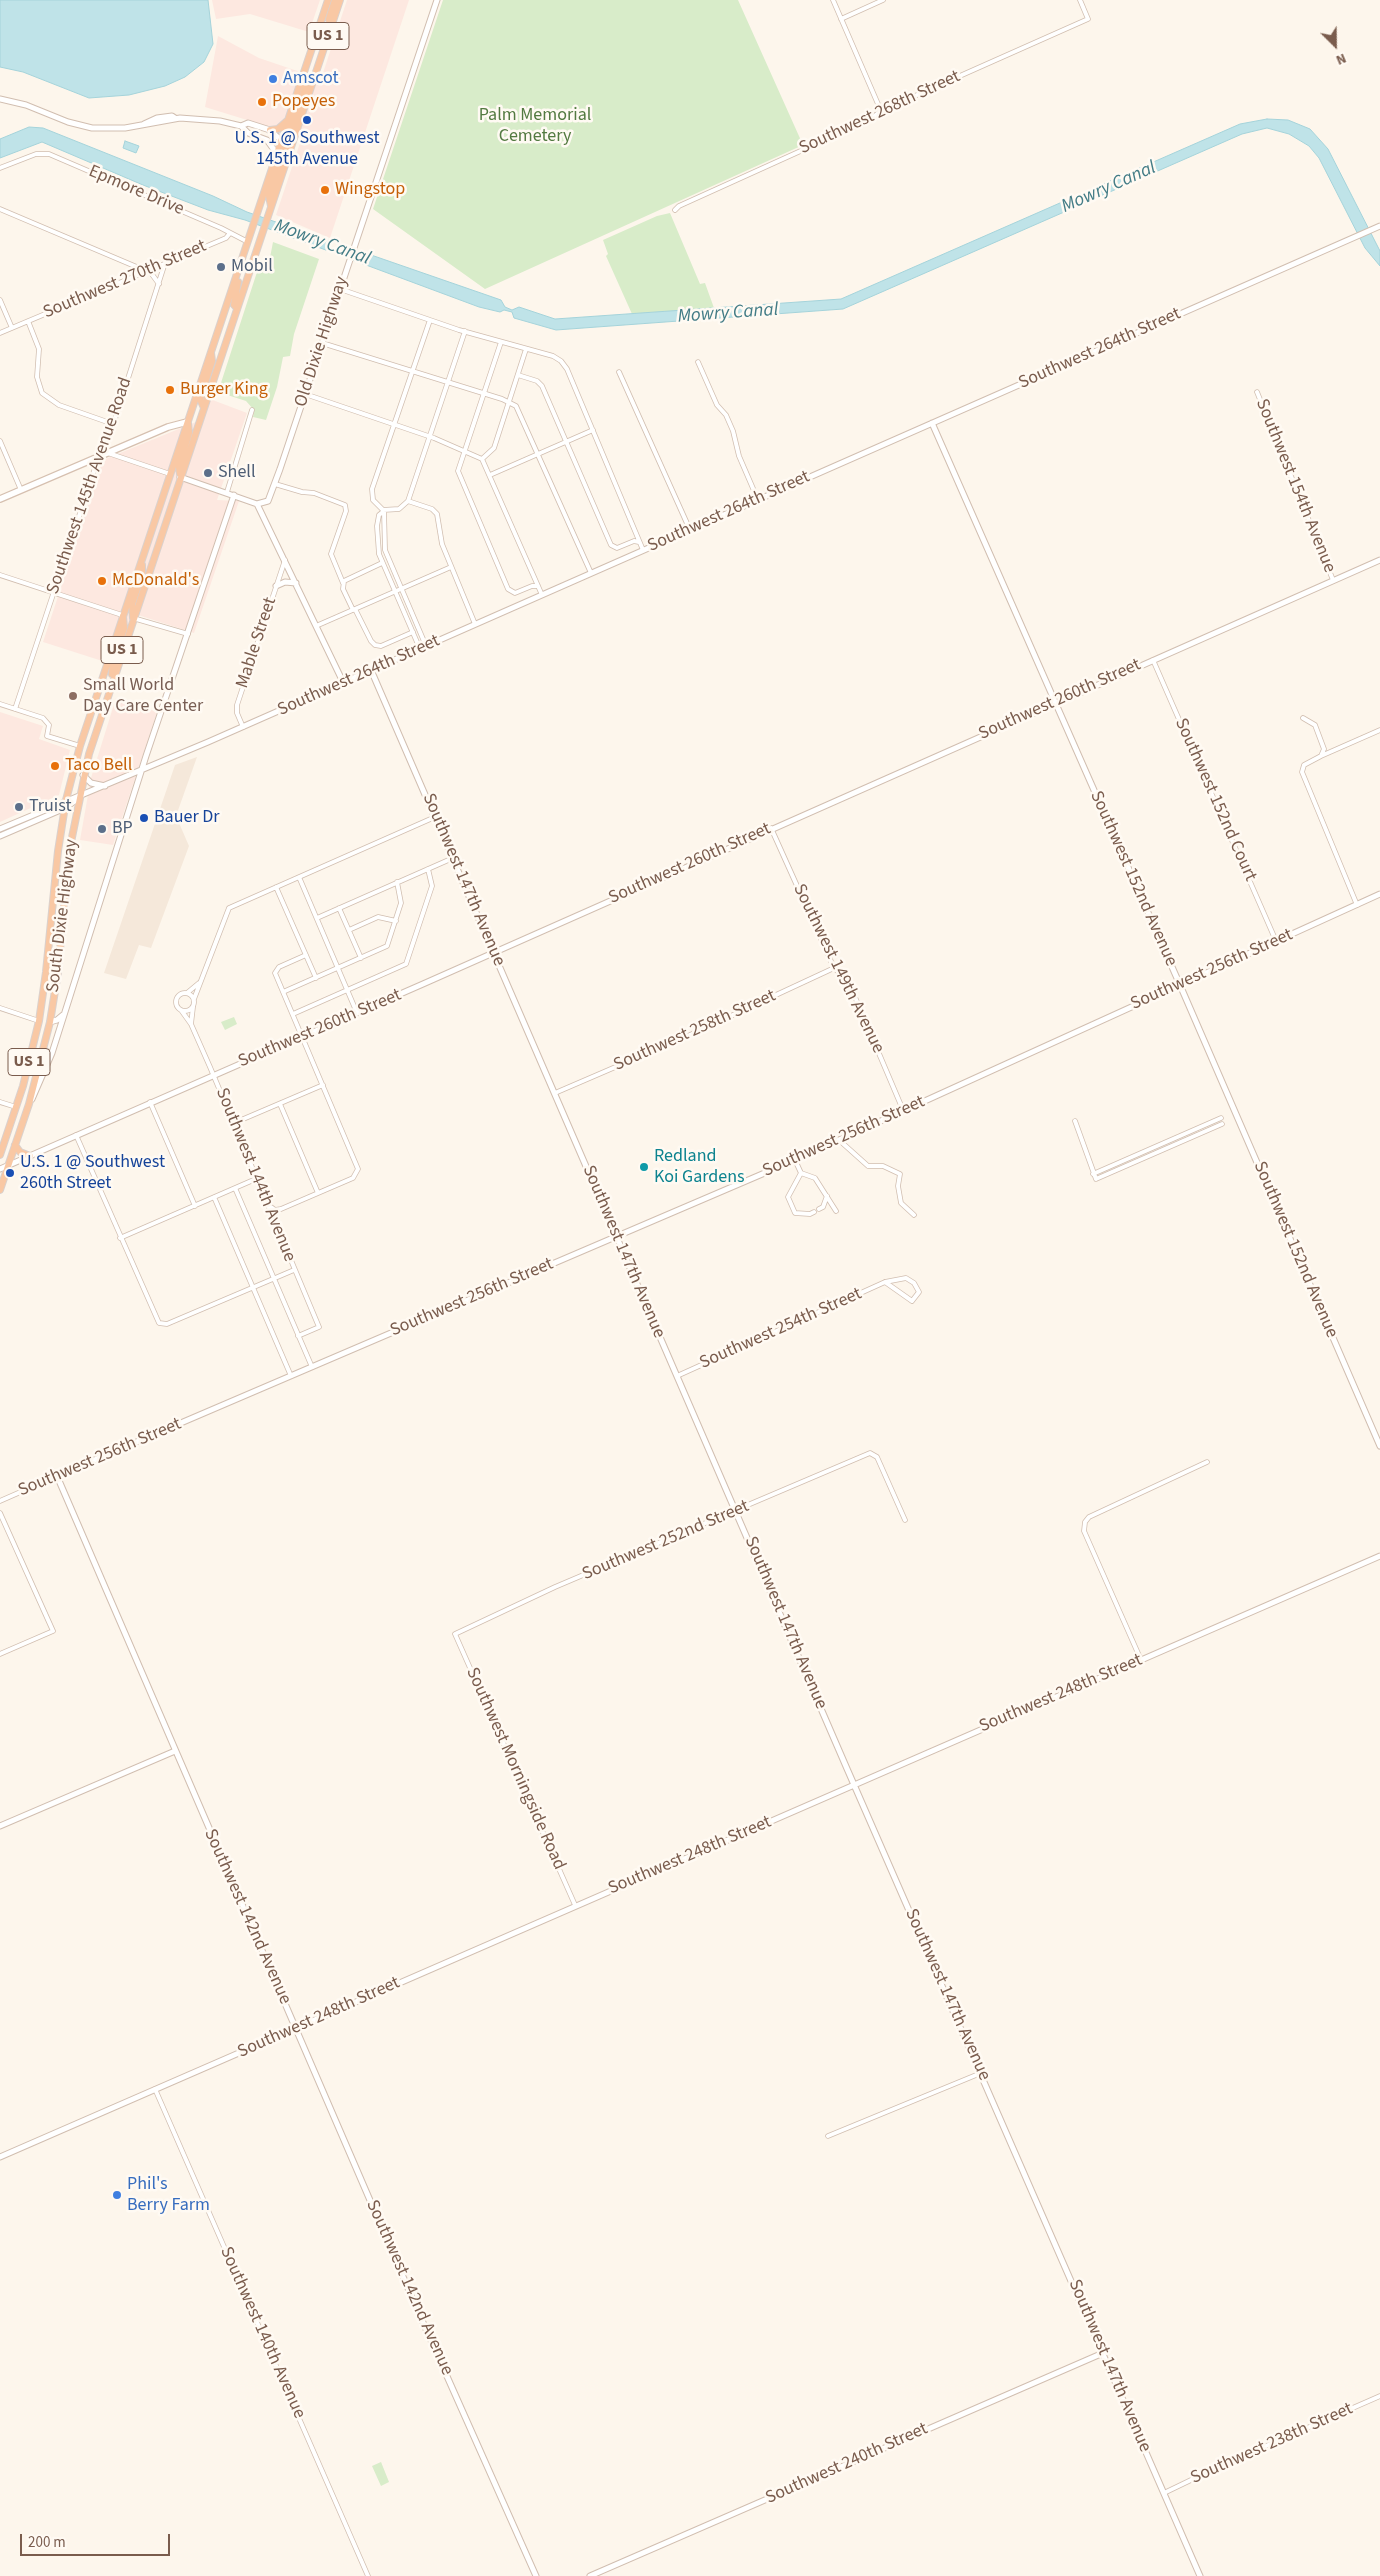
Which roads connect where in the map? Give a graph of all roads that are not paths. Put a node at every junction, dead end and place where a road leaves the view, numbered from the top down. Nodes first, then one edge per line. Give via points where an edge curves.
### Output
1 (328, 0) edge
2 (335, 0) edge
3 (340, 0) edge
4 (437, 0) edge
5 (833, 0) edge
6 (883, 0) edge
7 (1080, 0) edge
8 (841, 19) junction
9 (331, 28) junction
10 (305, 72) junction
11 (0, 99) edge
12 (881, 111) junction
13 (288, 120) junction
14 (241, 126) junction
15 (270, 130) junction
16 (282, 140) junction
17 (289, 152) junction
18 (277, 154) junction
19 (0, 168) edge
20 (271, 207) junction
21 (0, 209) edge
22 (675, 210) dead end
23 (1380, 226) edge
24 (230, 233) junction
25 (248, 242) junction
26 (242, 259) junction
27 (165, 263) junction
28 (145, 271) junction
29 (159, 284) junction
30 (339, 289) junction
31 (0, 300) edge
32 (237, 308) junction
33 (430, 320) junction
34 (28, 321) junction
35 (12, 328) junction
36 (465, 332) junction
37 (0, 333) edge
38 (500, 342) junction
39 (322, 343) junction
40 (526, 349) junction
41 (210, 352) junction
42 (698, 362) dead end
43 (413, 372) junction
44 (619, 372) dead end
45 (518, 375) junction
46 (448, 383) junction
47 (1257, 392) dead end
48 (305, 394) junction
49 (483, 394) junction
50 (509, 402) junction
51 (204, 408) junction
52 (252, 410) dead end
53 (188, 422) junction
54 (112, 424) junction
55 (394, 424) junction
56 (932, 424) junction
57 (593, 430) junction
58 (430, 436) junction
59 (0, 442) edge
60 (566, 442) junction
61 (464, 450) junction
62 (108, 453) junction
63 (539, 454) junction
64 (100, 456) junction
65 (482, 459) junction
66 (170, 474) junction
67 (490, 475) junction
68 (180, 477) junction
69 (275, 484) junction
70 (21, 490) junction
71 (227, 492) junction
72 (234, 495) junction
73 (0, 499) edge
74 (758, 500) junction
75 (408, 501) junction
76 (257, 504) junction
77 (384, 510) junction
78 (690, 530) junction
79 (639, 542) junction
80 (643, 550) junction
81 (142, 559) junction
82 (285, 560) junction
83 (1380, 560) edge
84 (382, 562) junction
85 (451, 567) junction
86 (591, 573) junction
87 (0, 575) edge
88 (1333, 580) junction
89 (296, 583) junction
90 (343, 583) junction
91 (276, 586) junction
92 (538, 586) junction
93 (401, 589) junction
94 (395, 591) junction
95 (53, 592) junction
96 (542, 595) junction
97 (354, 609) junction
98 (122, 615) junction
99 (134, 618) junction
100 (475, 624) junction
101 (316, 626) junction
102 (413, 632) junction
103 (188, 634) junction
104 (426, 646) junction
105 (420, 649) junction
106 (1153, 660) junction
107 (372, 670) junction
108 (112, 681) junction
109 (343, 682) junction
110 (1055, 703) junction
111 (0, 704) edge
112 (15, 709) junction
113 (1303, 718) dead end
114 (243, 726) junction
115 (1380, 730) edge
116 (80, 746) junction
117 (1321, 756) junction
118 (142, 770) junction
119 (83, 775) junction
120 (106, 786) junction
121 (78, 798) junction
122 (66, 800) junction
123 (65, 808) junction
124 (435, 817) junction
125 (771, 828) junction
126 (0, 829) edge
127 (0, 836) edge
128 (453, 858) junction
129 (428, 869) junction
130 (299, 876) junction
131 (397, 882) junction
132 (276, 886) junction
133 (1380, 894) edge
134 (1357, 905) junction
135 (339, 908) junction
136 (317, 918) junction
137 (396, 921) junction
138 (349, 930) junction
139 (1276, 941) junction
140 (494, 952) junction
141 (306, 955) junction
142 (361, 958) junction
143 (338, 968) junction
144 (834, 968) junction
145 (316, 978) junction
146 (199, 983) junction
147 (1180, 984) junction
148 (348, 990) junction
149 (283, 992) junction
150 (187, 994) junction
151 (194, 999) junction
152 (193, 1007) junction
153 (0, 1008) edge
154 (181, 1010) junction
155 (358, 1013) junction
156 (63, 1014) junction
157 (293, 1014) junction
158 (39, 1021) junction
159 (50, 1022) junction
160 (191, 1024) junction
161 (302, 1036) junction
162 (213, 1075) junction
163 (323, 1085) junction
164 (555, 1093) junction
165 (0, 1102) edge
166 (150, 1102) junction
167 (29, 1104) junction
168 (280, 1104) junction
169 (16, 1107) junction
170 (903, 1110) junction
171 (1221, 1118) dead end
172 (1074, 1121) dead end
173 (234, 1123) junction
174 (1222, 1124) dead end
175 (76, 1135) junction
176 (839, 1140) junction
177 (15, 1145) junction
178 (0, 1155) edge
179 (30, 1156) junction
180 (795, 1160) junction
181 (8, 1165) junction
182 (0, 1169) edge
183 (801, 1173) junction
184 (1093, 1174) junction
185 (258, 1178) junction
186 (235, 1188) junction
187 (0, 1190) edge
188 (318, 1193) junction
189 (827, 1196) junction
190 (214, 1197) junction
191 (195, 1206) junction
192 (271, 1208) junction
193 (819, 1209) dead end
194 (836, 1211) dead end
195 (814, 1212) dead end
196 (914, 1215) dead end
197 (616, 1237) junction
198 (120, 1238) junction
199 (294, 1270) junction
200 (274, 1279) junction
201 (885, 1282) junction
202 (253, 1288) junction
203 (298, 1336) junction
204 (312, 1367) junction
205 (291, 1376) junction
206 (677, 1376) junction
207 (1380, 1446) edge
208 (1207, 1462) dead end
209 (57, 1476) junction
210 (0, 1501) edge
211 (737, 1512) junction
212 (0, 1514) edge
213 (905, 1520) dead end
214 (1380, 1556) edge
215 (455, 1634) joint
216 (0, 1654) edge
217 (1141, 1660) junction
218 (175, 1751) junction
219 (854, 1784) junction
220 (0, 1826) edge
221 (575, 1905) junction
222 (296, 2029) junction
223 (981, 2073) junction
224 (155, 2089) junction
225 (828, 2136) dead end
226 (0, 2157) edge
227 (1104, 2353) junction
228 (1380, 2396) edge
229 (1164, 2493) junction
230 (368, 2576) edge
231 (536, 2576) edge
232 (590, 2576) edge
233 (1200, 2576) edge

1 - 10 highway, US 1
2 - 9 highway via 329,19
3 - 9 highway, US 1
4 - 30 street, Old Dixie Highway
5 - 8 street
6 - 8 street
7 - 12 street, Southwest 268th Street via 1088,19
8 - 12 street
9 - 17 highway, US 1
10 - 13 highway, US 1
10 - 17 highway via 305,89 289,136
11 - 14 street via 88,127 115,129 172,116 204,118
12 - 22 street, Southwest 268th Street via 869,120
13 - 15 highway via 278,129
13 - 16 highway, US 1
14 - 15 street via 248,123
14 - 18 street via 248,133 267,140
15 - 16 street
16 - 18 highway, US 1
16 - 20 highway via 283,154 269,196
17 - 20 highway, US 1
18 - 25 highway, South Dixie Highway / US 1
19 - 24 street, Epmore Drive via 41,153 58,157
20 - 32 highway, South Dixie Highway / US 1
21 - 28 street
23 - 56 street, Southwest 264th Street
24 - 25 street
24 - 27 street, Southwest 270th Street via 226,238
25 - 26 highway, South Dixie Highway / US 1
26 - 32 highway via 234,301
26 - 41 highway, South Dixie Highway / US 1
27 - 28 street, Southwest 270th Street
27 - 29 street, Southwest 145th Avenue Road
28 - 29 street via 154,274
28 - 34 street, Southwest 270th Street
29 - 54 street, Southwest 145th Avenue Road
30 - 33 street
30 - 39 street, Old Dixie Highway
31 - 35 street
32 - 51 highway, South Dixie Highway / US 1
33 - 36 street
33 - 43 street
34 - 35 street, Southwest 270th Street
34 - 54 street via 38,349 37,377 42,393 59,405
35 - 37 street, Southwest 270th Street
36 - 38 street
36 - 46 street
38 - 40 street
38 - 49 street
39 - 43 street
39 - 48 street, Old Dixie Highway
40 - 45 street
40 - 57 street via 553,356 564,364
41 - 51 highway via 212,361 200,399
41 - 53 highway, South Dixie Highway / US 1
42 - 74 street via 717,405 733,431 739,456
43 - 46 street
43 - 55 street
44 - 78 street
45 - 50 street
45 - 60 street via 541,384
46 - 49 street
46 - 58 street
47 - 88 street, Southwest 154th Avenue
48 - 55 street
48 - 69 street, Old Dixie Highway
49 - 50 street
49 - 61 street
50 - 63 street via 520,410
50 - 65 street via 494,448
51 - 53 highway
51 - 68 highway, South Dixie Highway / US 1
52 - 71 street
53 - 62 main road via 168,427
53 - 66 highway, South Dixie Highway / US 1
53 - 68 highway via 190,433 179,466
54 - 64 street, Southwest 145th Avenue Road
55 - 58 street
55 - 77 street via 372,491 373,500
56 - 74 street, Southwest 264th Street
56 - 110 street, Southwest 152nd Avenue
57 - 60 street
57 - 79 street
58 - 61 street
58 - 75 street
59 - 70 street
60 - 63 street
60 - 79 street via 611,545 617,548
61 - 65 street
61 - 92 street via 458,471 508,589 515,593
62 - 64 main road
62 - 66 street
63 - 67 street
63 - 86 street
64 - 70 main road
64 - 95 street, Southwest 145th Avenue Road
65 - 67 street
66 - 81 highway, South Dixie Highway / US 1
67 - 92 street
68 - 71 street
68 - 99 highway, South Dixie Highway / US 1
69 - 76 street, Old Dixie Highway via 268,502
69 - 90 street via 314,493 345,505 346,511 331,554
70 - 73 main road
71 - 72 street
72 - 76 street
72 - 103 street
74 - 78 street, Southwest 264th Street
75 - 77 street via 399,509
75 - 85 street via 432,509 437,514 440,536
76 - 82 street
77 - 84 street via 379,515 376,530
77 - 93 street via 384,547
78 - 80 street, Southwest 264th Street
79 - 80 street
80 - 86 street, Southwest 264th Street
81 - 98 highway, South Dixie Highway / US 1
81 - 99 highway via 142,574 132,604
82 - 89 street
82 - 91 street, Mable Street
83 - 88 street, Southwest 260th Street
84 - 90 street via 348,577
84 - 94 street
85 - 93 street
85 - 100 street
86 - 96 street, Southwest 264th Street
87 - 95 street
88 - 106 street, Southwest 260th Street
89 - 91 street via 285,582
89 - 101 street
90 - 97 street via 343,590
91 - 114 street, Mable Street via 237,707
92 - 96 street
93 - 94 street
93 - 104 street
94 - 97 street
94 - 102 street
95 - 98 street
95 - 112 street, Southwest 145th Avenue Road
96 - 100 street, Southwest 264th Street
97 - 101 street
97 - 102 street via 375,646
98 - 108 highway via 124,628 113,662
98 - 116 highway, South Dixie Highway / US 1
99 - 103 street
99 - 108 highway, South Dixie Highway / US 1
100 - 104 street, Southwest 264th Street
101 - 109 street
102 - 105 street
103 - 118 street
104 - 105 street, Southwest 264th Street
105 - 107 street, Southwest 264th Street
106 - 110 street, Southwest 260th Street
106 - 139 street, Southwest 152nd Court
107 - 109 street, Southwest 264th Street
107 - 124 street, Southwest 147th Avenue
108 - 119 highway, South Dixie Highway / US 1
109 - 114 street, Southwest 264th Street
110 - 125 street, Southwest 260th Street
110 - 147 street, Southwest 152nd Avenue
111 - 112 street
112 - 116 street via 46,720 49,725 47,736
113 - 117 street via 1315,725 1320,734 1324,749
114 - 118 street, Southwest 264th Street
115 - 117 street
116 - 122 highway, South Dixie Highway / US 1
117 - 134 street via 1304,765 1302,772
118 - 120 street, Southwest 264th Street
118 - 156 street
119 - 120 street via 91,783
119 - 121 highway, South Dixie Highway / US 1
120 - 121 street, Southwest 264th Street
121 - 122 street, Southwest 264th Street
121 - 123 street, Southwest 264th Street
121 - 159 highway, South Dixie Highway / US 1
122 - 123 highway, South Dixie Highway / US 1
122 - 126 street, Southwest 264th Street
123 - 127 street, Southwest 264th Street
123 - 158 highway, South Dixie Highway / US 1
124 - 128 street, Southwest 147th Avenue
124 - 130 street
125 - 140 street, Southwest 260th Street
125 - 144 street, Southwest 149th Avenue
128 - 129 street
128 - 140 street, Southwest 147th Avenue
129 - 131 street
129 - 148 street via 432,886 408,962
130 - 132 street
130 - 136 street
131 - 135 street
131 - 137 street via 402,900
132 - 141 street
132 - 146 street via 227,910
133 - 134 street, Southwest 256th Street
134 - 139 street, Southwest 256th Street
135 - 136 street
135 - 138 street
136 - 143 street
137 - 138 street via 378,917
137 - 142 street via 387,946
138 - 142 street
139 - 147 street, Southwest 256th Street
140 - 155 street, Southwest 260th Street
140 - 164 street, Southwest 147th Avenue
141 - 145 street
141 - 149 street via 276,969
142 - 143 street
143 - 145 street
143 - 148 street
144 - 164 street, Southwest 258th Street
144 - 170 street, Southwest 149th Avenue via 852,990
145 - 149 street
146 - 150 street
146 - 151 street
147 - 170 street, Southwest 256th Street
147 - 207 street, Southwest 152nd Avenue
148 - 155 street
148 - 157 street
149 - 157 street
150 - 151 street
150 - 154 street via 177,999
151 - 152 street
152 - 154 street
152 - 160 street
153 - 158 street
154 - 160 street, Southwest 144th Avenue
155 - 161 street, Southwest 260th Street
156 - 159 street
156 - 167 street via 41,1082
157 - 161 street
158 - 159 highway
158 - 169 highway, US 1
159 - 167 highway, South Dixie Highway / US 1
160 - 162 street, Southwest 144th Avenue
161 - 162 street, Southwest 260th Street
161 - 163 street
162 - 166 street, Southwest 260th Street
162 - 173 street, Southwest 144th Avenue
163 - 168 street
163 - 188 street via 358,1169 353,1178
164 - 197 street, Southwest 147th Avenue
165 - 169 street
166 - 175 street, Southwest 260th Street
166 - 191 street
167 - 177 highway, US 1
168 - 173 street
168 - 188 street
169 - 178 highway, US 1
170 - 176 street, Southwest 256th Street
171 - 184 street
172 - 184 street
173 - 185 street, Southwest 144th Avenue
174 - 184 street via 1099,1178
175 - 179 street, Southwest 260th Street
175 - 198 street
176 - 180 street, Southwest 256th Street
176 - 196 street via 868,1166 884,1166 900,1174 898,1186 902,1203
177 - 179 highway via 20,1152
177 - 181 highway, US 1
179 - 181 street, Southwest 260th Street
180 - 183 street
180 - 197 street, Southwest 256th Street
181 - 182 street, Southwest 260th Street
181 - 187 highway, US 1
183 - 189 street via 814,1178
183 - 195 street via 788,1197 795,1213
185 - 186 street
185 - 192 street, Southwest 144th Avenue
186 - 190 street
186 - 200 street
188 - 192 street via 281,1209
189 - 193 street
189 - 194 street
190 - 191 street
190 - 202 street
191 - 198 street
192 - 199 street, Southwest 144th Avenue via 270,1213
197 - 204 street, Southwest 256th Street
197 - 206 street, Southwest 147th Avenue
198 - 202 street via 161,1324
199 - 200 street
199 - 203 street, Southwest 144th Avenue via 319,1327
200 - 202 street
200 - 203 street
201 - 201 street, Southwest 254th Street via 906,1278 914,1282 919,1292 912,1301
201 - 206 street, Southwest 254th Street
202 - 205 street
203 - 204 street
204 - 205 street, Southwest 256th Street
205 - 209 street, Southwest 256th Street
206 - 211 street, Southwest 147th Avenue
208 - 217 street via 1089,1517 1085,1522 1084,1531
209 - 210 street, Southwest 256th Street
209 - 218 street, Southwest 142nd Avenue
211 - 213 street, Southwest 252nd Street via 870,1453 877,1457
211 - 215 street, Southwest 252nd Street via 555,1587
211 - 219 street, Southwest 147th Avenue
212 - 216 street via 53,1631
214 - 217 street, Southwest 248th Street
215 - 221 street, Southwest Morningside Road
217 - 219 street, Southwest 248th Street
218 - 220 street
218 - 222 street, Southwest 142nd Avenue
219 - 221 street, Southwest 248th Street
219 - 223 street, Southwest 147th Avenue
221 - 222 street, Southwest 248th Street
222 - 224 street, Southwest 248th Street
222 - 231 street, Southwest 142nd Avenue
223 - 225 street
223 - 227 street, Southwest 147th Avenue
224 - 226 street, Southwest 248th Street
224 - 230 street, Southwest 140th Avenue
227 - 229 street, Southwest 147th Avenue
227 - 232 street, Southwest 240th Street
228 - 229 street, Southwest 238th Street
229 - 233 street, Southwest 147th Avenue

